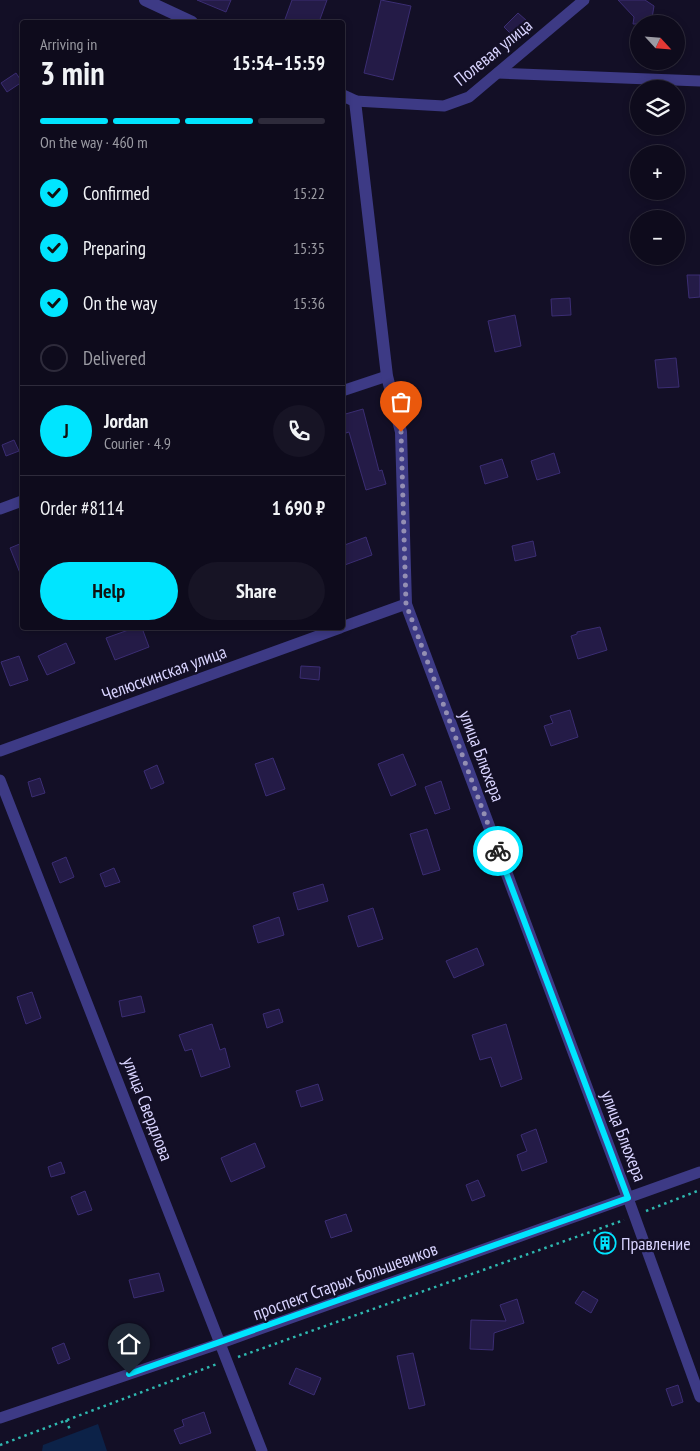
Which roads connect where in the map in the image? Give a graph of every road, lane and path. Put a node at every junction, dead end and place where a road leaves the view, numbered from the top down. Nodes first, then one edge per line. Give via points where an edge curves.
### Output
1 (145, 0) edge
2 (584, 0) edge
3 (188, 20) edge
4 (498, 73) junction
5 (700, 81) edge
6 (345, 96) edge
7 (355, 101) junction
8 (387, 376) junction
9 (345, 390) edge
10 (20, 502) edge
11 (0, 509) edge
12 (406, 604) junction
13 (345, 626) edge
14 (333, 630) edge
15 (0, 752) edge
16 (0, 780) edge
17 (700, 1172) edge
18 (700, 1190) edge
19 (628, 1198) junction
20 (635, 1216) junction
21 (221, 1343) junction
22 (228, 1360) junction
23 (700, 1397) edge
24 (0, 1418) edge
25 (66, 1420) junction
26 (70, 1430) dead end
27 (0, 1444) edge
28 (262, 1451) edge

1 - 3 street
2 - 4 street, Полевая улица
4 - 5 street
4 - 7 street, Полевая улица via 468,97 444,106
6 - 7 street
7 - 8 street, улица Блюхера
8 - 9 street
8 - 12 street, улица Блюхера via 401,432
10 - 11 street
12 - 13 street, Челюскинская улица
12 - 19 street, улица Блюхера
14 - 15 street, Челюскинская улица
16 - 21 street, улица Свердлова
17 - 19 street, проспект Старых Большевиков
18 - 20 path
19 - 20 street, улица Блюхера
19 - 21 street, проспект Старых Большевиков
20 - 22 path
20 - 23 street, улица Блюхера
21 - 22 street, улица Свердлова
21 - 24 street, проспект Старых Большевиков
22 - 25 path
22 - 28 street, улица Свердлова
25 - 26 path
25 - 27 path

